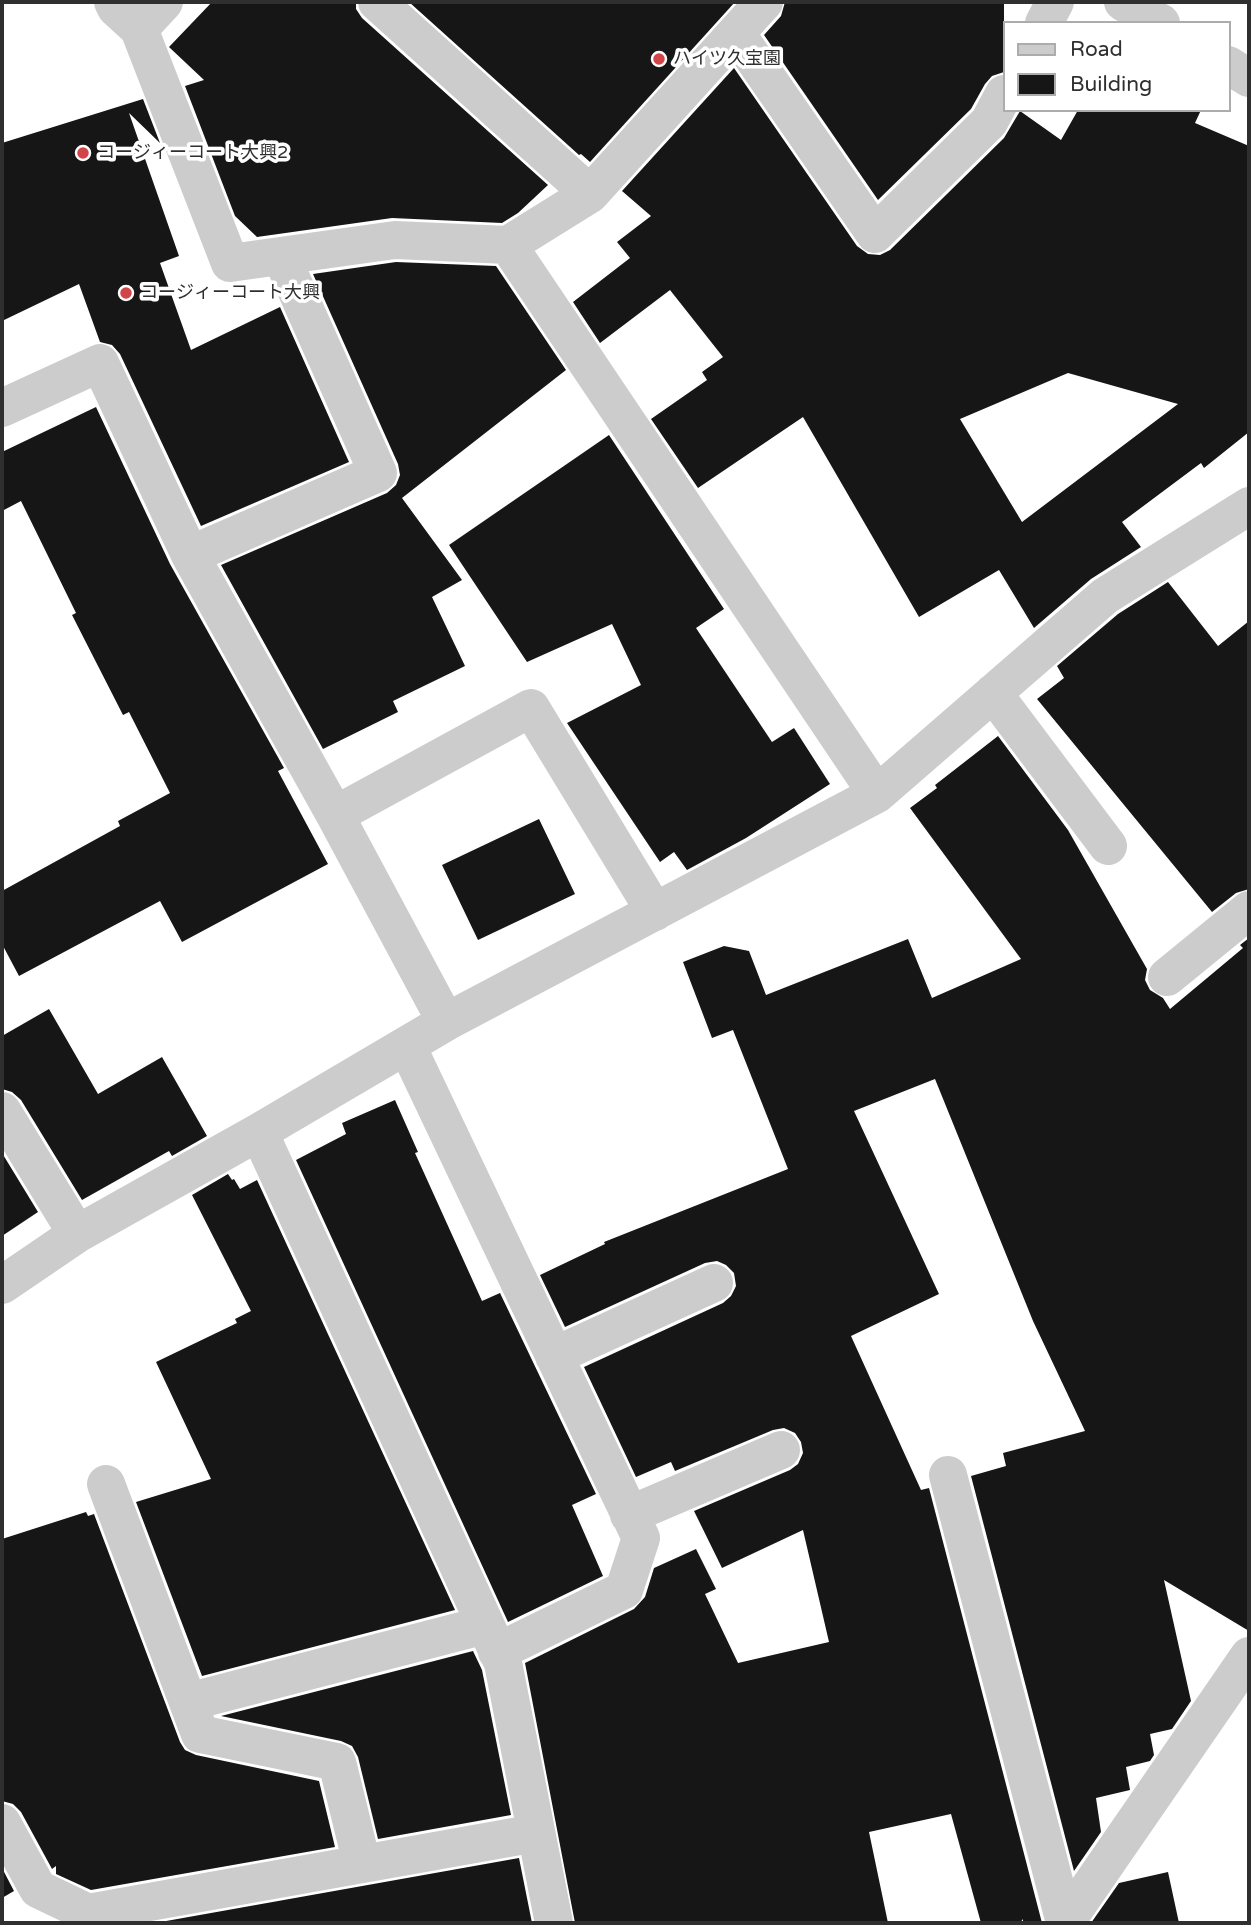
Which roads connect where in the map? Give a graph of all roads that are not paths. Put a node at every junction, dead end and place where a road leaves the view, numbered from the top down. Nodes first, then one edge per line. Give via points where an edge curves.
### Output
1 (113, 2) edge
2 (164, 2) edge
3 (377, 2) edge
4 (764, 2) edge
5 (1055, 2) edge
6 (1124, 2) edge
7 (1174, 2) edge
8 (1045, 21) edge
9 (1158, 21) edge
10 (1163, 21) edge
11 (139, 29) junction
12 (736, 33) junction
13 (1230, 66) edge
14 (1249, 78) edge
15 (1002, 98) edge
16 (590, 194) junction
17 (508, 245) junction
18 (282, 258) junction
19 (2, 408) edge
20 (1247, 512) edge
21 (190, 555) junction
22 (993, 693) junction
23 (877, 794) junction
24 (335, 815) junction
25 (1108, 846) dead end
26 (1249, 910) edge
27 (655, 912) junction
28 (1167, 977) dead end
29 (446, 1022) junction
30 (407, 1046) junction
31 (2, 1111) edge
32 (259, 1132) junction
33 (77, 1234) junction
34 (714, 1283) dead end
35 (2, 1286) edge
36 (554, 1356) junction
37 (781, 1450) dead end
38 (948, 1475) dead end
39 (106, 1484) dead end
40 (629, 1515) junction
41 (491, 1639) junction
42 (1249, 1656) edge
43 (188, 1702) junction
44 (2, 1823) edge
45 (536, 1833) junction
46 (362, 1864) junction
47 (554, 1923) edge
48 (1065, 1923) edge

1 - 11 street
2 - 11 street
3 - 16 street
4 - 12 street
5 - 8 street
6 - 9 street
7 - 10 street
11 - 18 street via 230,263
12 - 15 street via 874,234 989,122
12 - 16 street
13 - 14 street
16 - 17 street
17 - 18 street via 395,240
17 - 23 street
18 - 21 street via 378,473
19 - 21 street via 100,363
20 - 22 street via 1105,596
21 - 24 street
22 - 23 street
22 - 25 street
23 - 27 street
24 - 27 street via 531,708
24 - 29 street
26 - 28 street
27 - 29 street
29 - 30 street
30 - 32 street
30 - 36 street
31 - 33 street
32 - 33 street
32 - 41 street
33 - 35 street
34 - 36 street
36 - 40 street
37 - 40 street
38 - 48 street
39 - 43 street
40 - 41 street via 641,1538 624,1590
41 - 43 street
41 - 45 street via 503,1663
42 - 48 street
43 - 46 street via 200,1734 337,1762
44 - 46 street via 38,1889 88,1913
45 - 46 street
45 - 47 street

